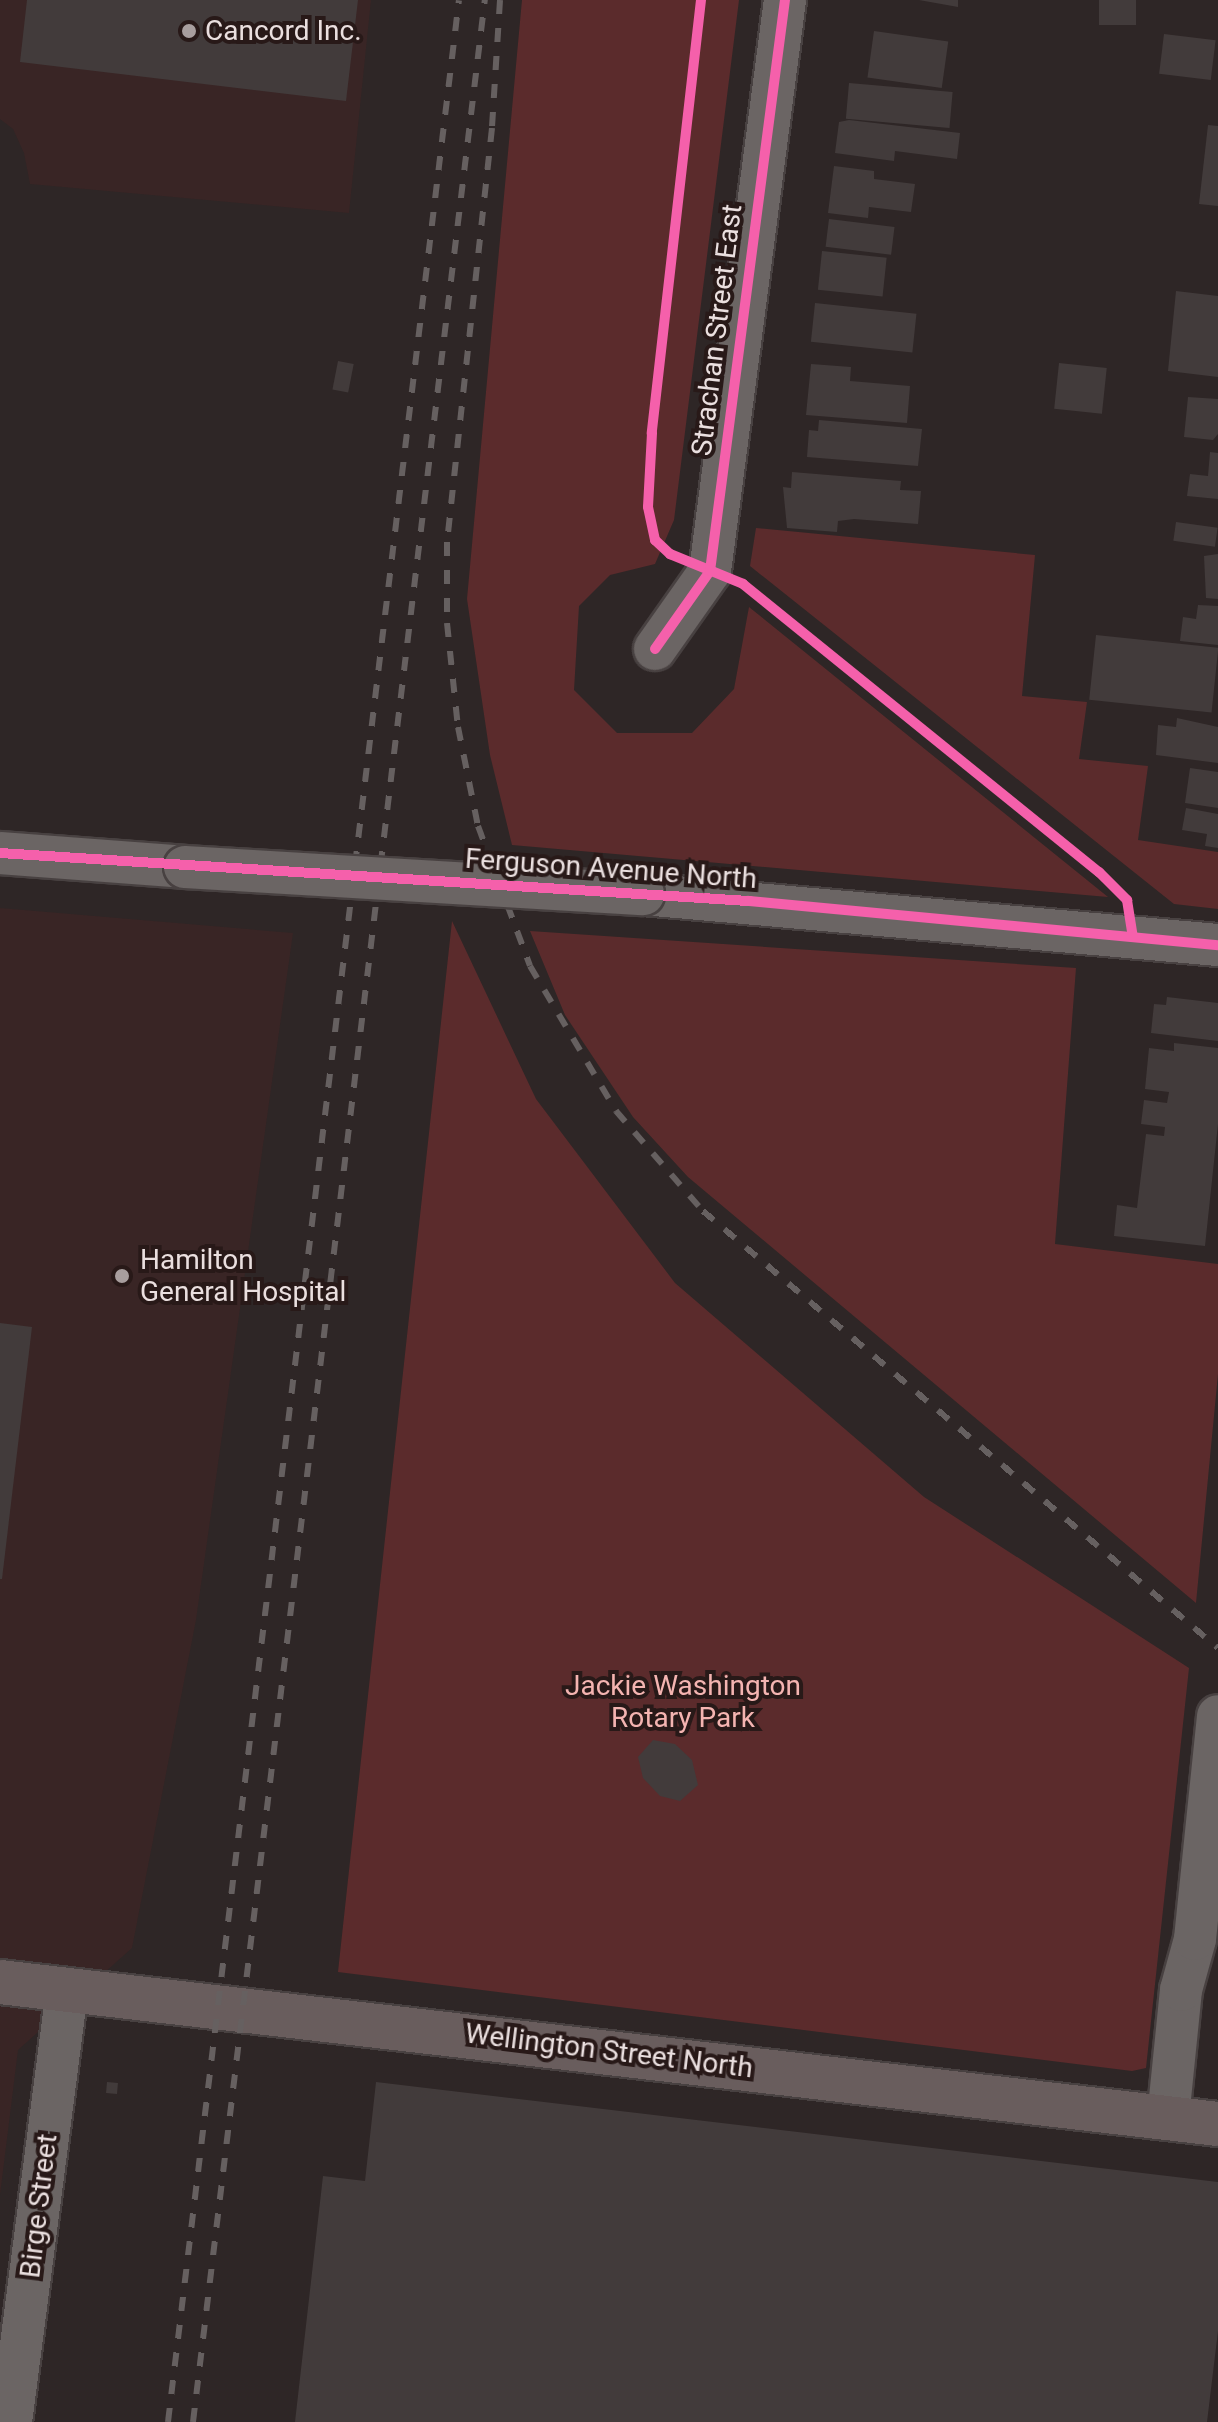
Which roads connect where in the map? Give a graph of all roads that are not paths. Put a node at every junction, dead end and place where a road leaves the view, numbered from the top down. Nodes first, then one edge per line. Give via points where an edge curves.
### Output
1 (785, 0) edge
2 (655, 649) dead end
3 (0, 853) edge
4 (1218, 945) edge
5 (1218, 1716) edge
6 (0, 1982) edge
7 (67, 1990) junction
8 (1168, 2118) junction
9 (1218, 2124) edge
10 (0, 2420) edge
11 (11, 2422) edge

1 - 2 street, Strachan Street East via 710,571
3 - 4 street, Ferguson Avenue North, bridge via 643,894
5 - 8 street via 1195,1939 1181,1990
6 - 7 main road, Wellington Street North
7 - 8 main road, Wellington Street North
7 - 11 street, Birge Street
8 - 9 main road, Wellington Street North
10 - 11 street

